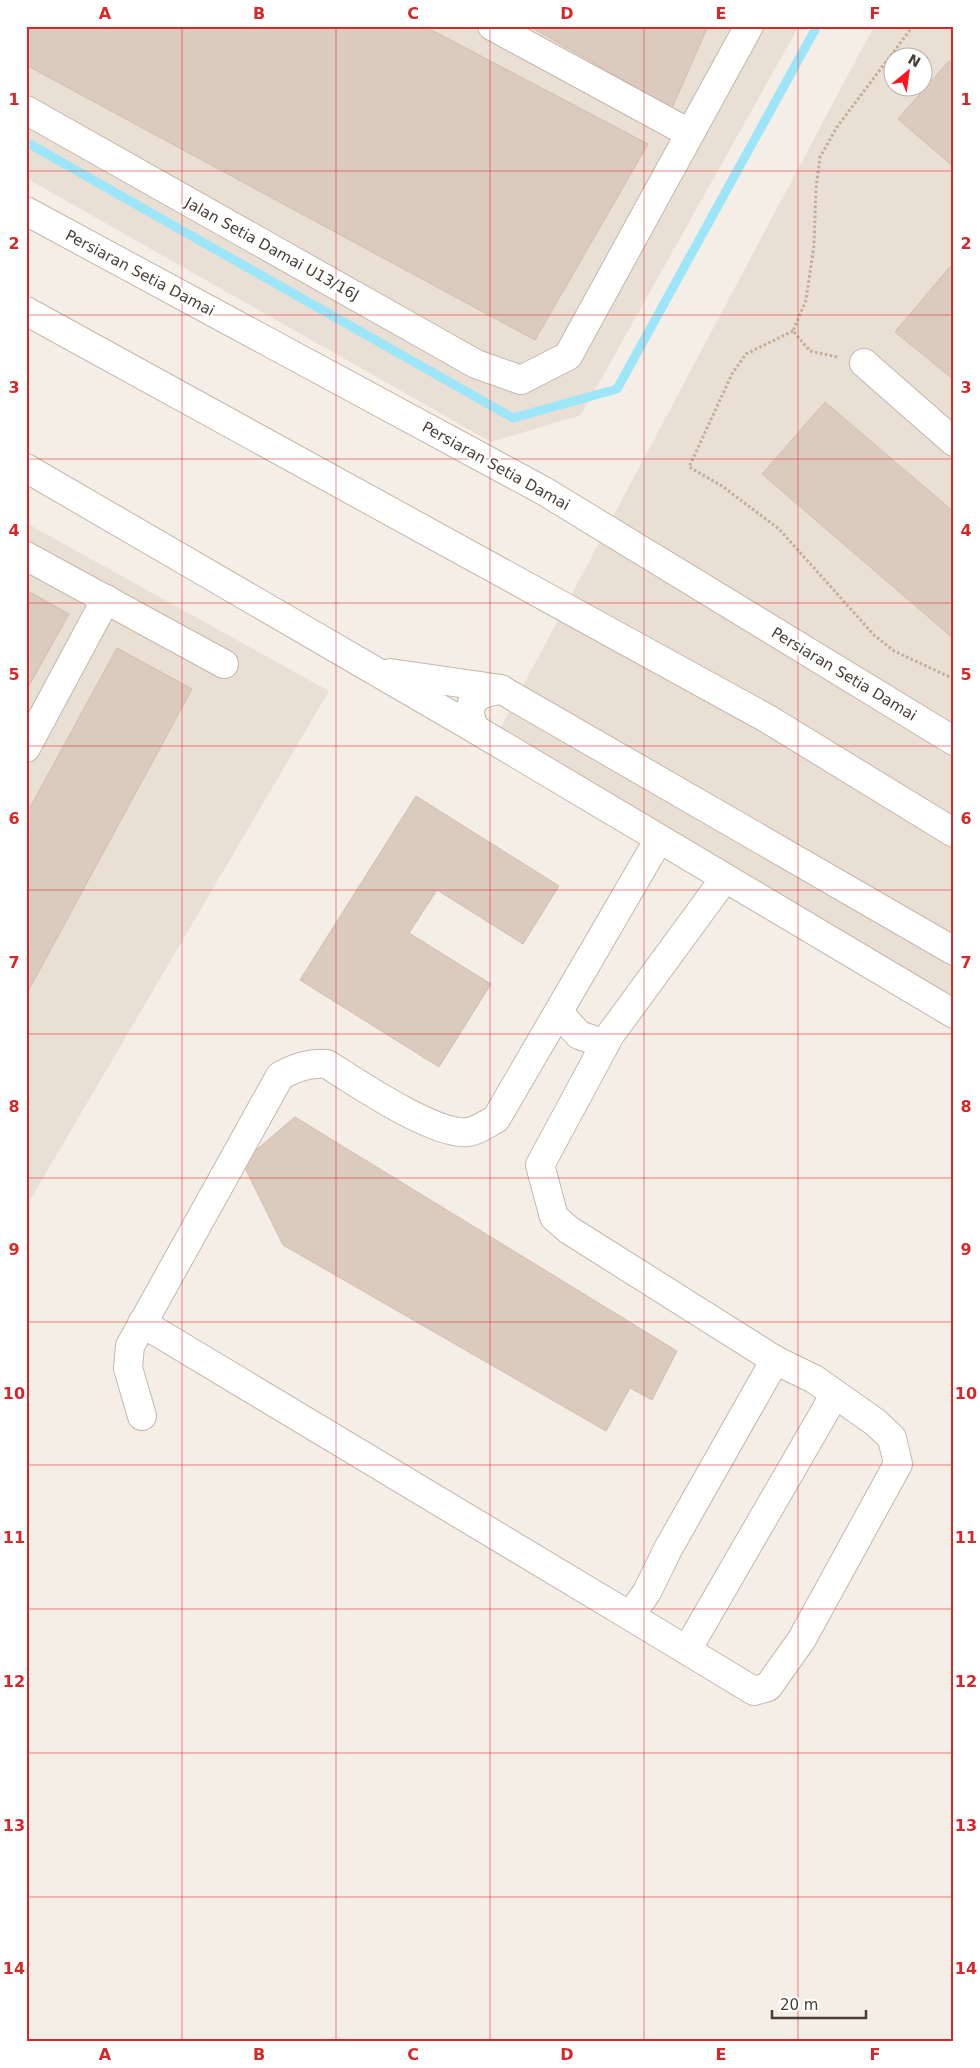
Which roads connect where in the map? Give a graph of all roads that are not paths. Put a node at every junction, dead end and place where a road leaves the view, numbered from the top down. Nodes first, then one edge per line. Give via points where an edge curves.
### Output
1 (492, 26) edge
2 (749, 26) edge
3 (26, 110) edge
4 (689, 133) junction
5 (26, 211) edge
6 (26, 311) edge
7 (864, 363) road end
8 (954, 442) edge
9 (26, 468) edge
10 (26, 556) edge
11 (106, 599) junction
12 (224, 664) dead end
13 (376, 671) junction
14 (502, 690) junction
15 (475, 729) junction
16 (954, 742) edge
17 (26, 748) edge
18 (954, 833) edge
19 (659, 839) junction
20 (725, 878) junction
21 (954, 951) edge
22 (559, 1013) junction
23 (954, 1014) edge
24 (605, 1044) junction
25 (142, 1323) junction
26 (775, 1360) junction
27 (835, 1394) junction
28 (142, 1416) dead end
29 (630, 1616) junction
30 (687, 1650) junction

1 - 4 street
2 - 4 street
3 - 4 street, Jalan Setia Damai U13/16J via 476,364 521,380 568,356
5 - 16 street, Persiaran Setia Damai via 544,491
6 - 18 street via 768,719
7 - 8 street
9 - 13 street
10 - 11 street
11 - 12 street
11 - 17 street
13 - 14 street
13 - 15 street
14 - 15 street via 487,691 473,702 470,719
14 - 21 street
15 - 19 street
19 - 20 street
19 - 22 street
20 - 23 street
20 - 24 street
22 - 24 street via 579,1035
22 - 25 street via 496,1119 469,1132 446,1130 426,1122 327,1064 297,1067 280,1076
24 - 26 street via 540,1164 554,1218
25 - 28 street via 130,1346 128,1368
25 - 29 street
26 - 27 street via 814,1379
26 - 29 street via 647,1592
27 - 30 street
27 - 30 street via 892,1438 898,1464 802,1639 768,1687 754,1691
29 - 30 street

